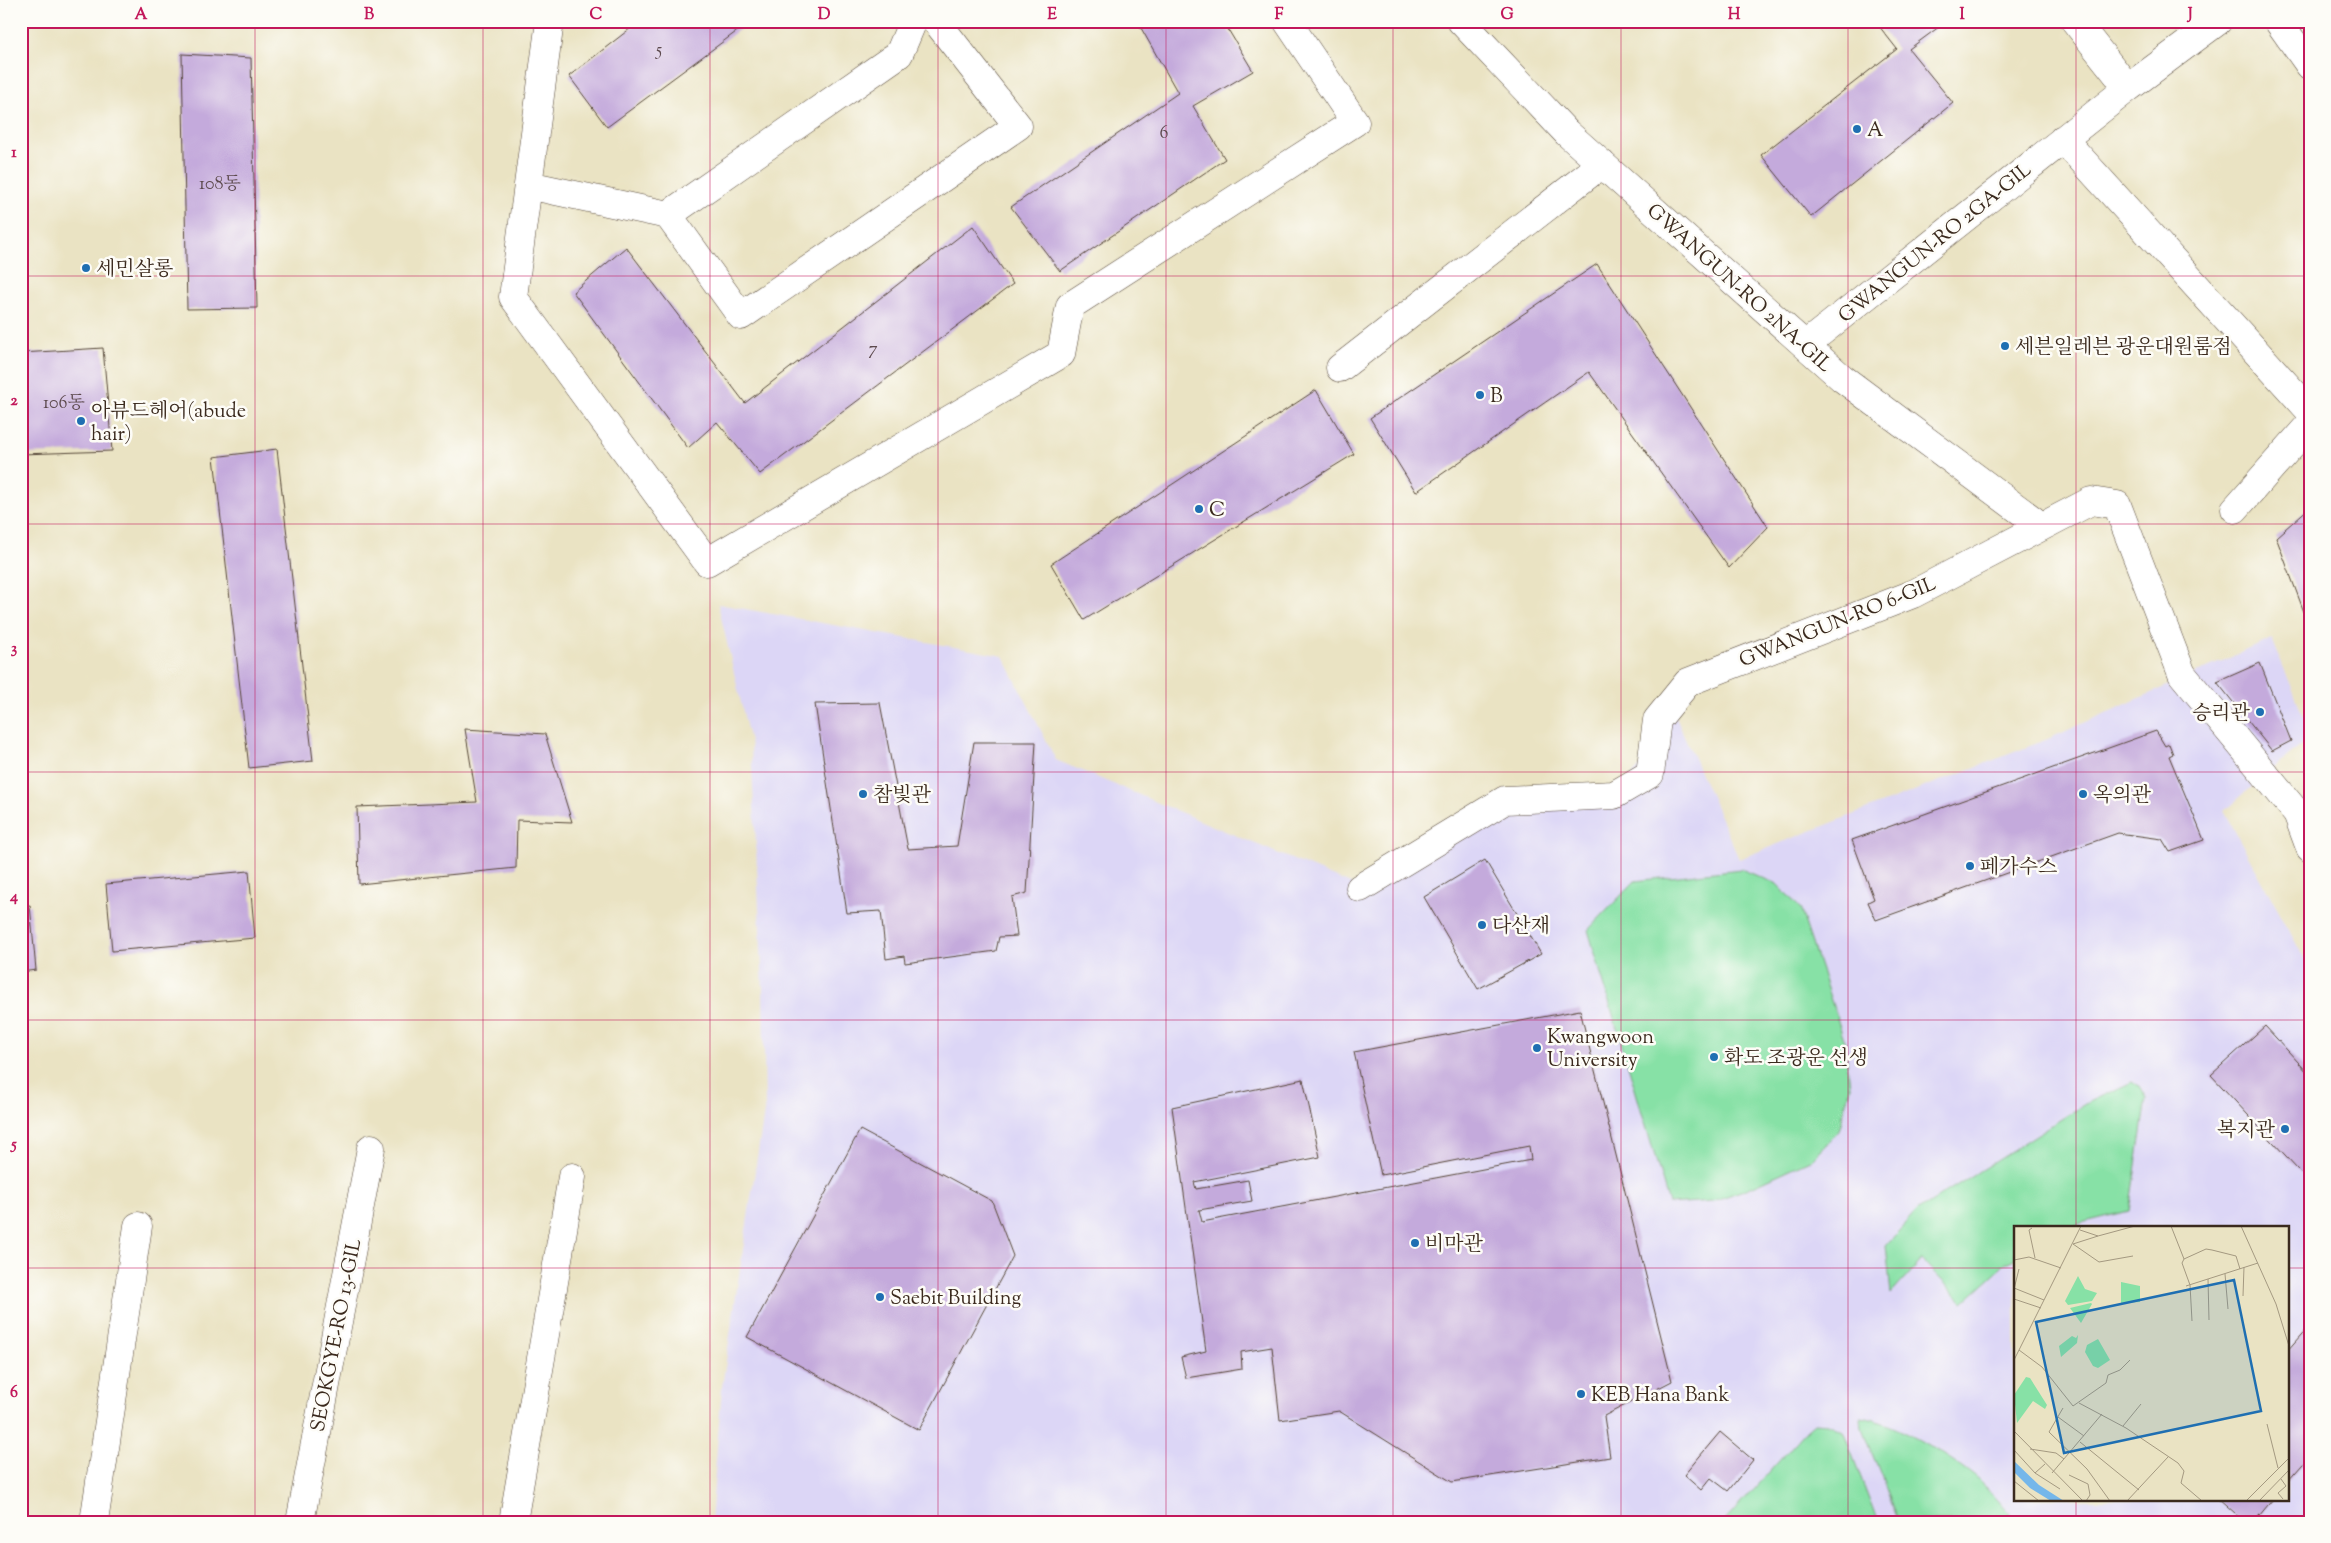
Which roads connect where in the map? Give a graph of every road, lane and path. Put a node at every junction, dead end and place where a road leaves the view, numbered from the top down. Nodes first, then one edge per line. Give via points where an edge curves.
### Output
1 (550, 21) edge
2 (913, 21) edge
3 (936, 21) edge
4 (1287, 21) edge
5 (1461, 21) edge
6 (2075, 21) edge
7 (2218, 21) edge
8 (2278, 21) edge
9 (2310, 66) edge
10 (2128, 88) junction
11 (2063, 139) junction
12 (1602, 164) junction
13 (528, 185) junction
14 (668, 215) junction
15 (1805, 345) junction
16 (1340, 368) dead end
17 (2310, 411) edge
18 (2310, 424) edge
19 (2235, 509) dead end
20 (2041, 526) junction
21 (2310, 848) edge
22 (1360, 888) dead end
23 (371, 1148) dead end
24 (572, 1177) dead end
25 (138, 1226) dead end
26 (94, 1522) edge
27 (300, 1522) edge
28 (513, 1522) edge

1 - 13 street
2 - 14 street via 899,54
3 - 14 street via 1018,126 741,316
4 - 13 street via 1355,122 1070,306 1061,354 707,562 513,297
5 - 12 street, GWANGUN-RO 2NA-GIL via 1567,133
6 - 10 street
7 - 10 street, GWANGUN-RO 2GA-GIL
8 - 9 street
10 - 11 street, GWANGUN-RO 2GA-GIL
11 - 15 street, GWANGUN-RO 2GA-GIL
11 - 17 street
12 - 15 street, GWANGUN-RO 2NA-GIL
12 - 16 street
13 - 14 street
15 - 20 street, GWANGUN-RO 2NA-GIL via 1842,378
18 - 19 street
20 - 21 street, GWANGUN-RO 6-GIL via 2091,501 2117,506 2182,674 2297,813
20 - 22 street, GWANGUN-RO 6-GIL via 1913,594 1688,682 1657,720 1650,774 1614,795 1505,800
23 - 27 street, SEOKGYE-RO 13-GIL
24 - 28 street
25 - 26 street

